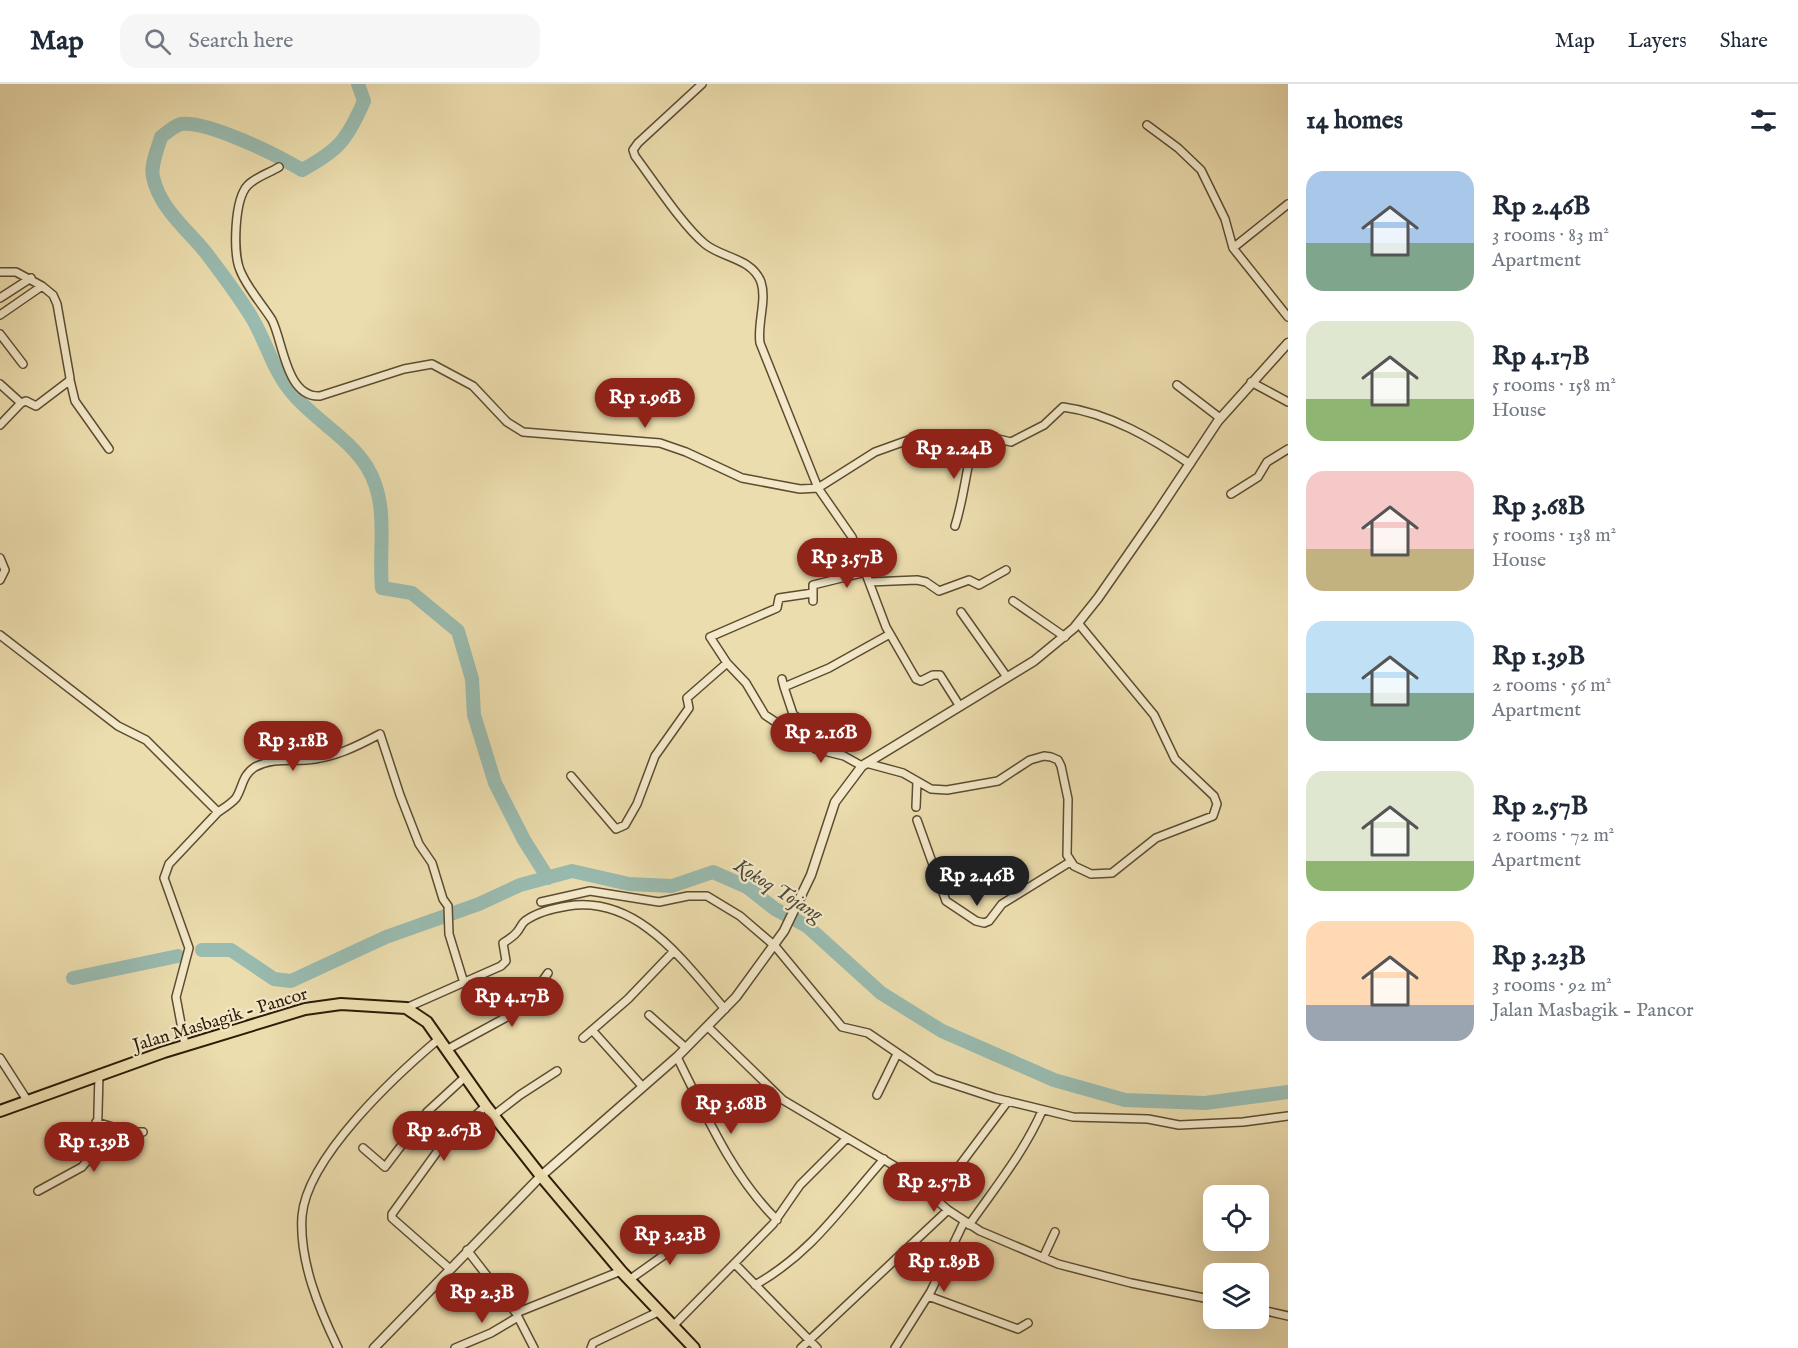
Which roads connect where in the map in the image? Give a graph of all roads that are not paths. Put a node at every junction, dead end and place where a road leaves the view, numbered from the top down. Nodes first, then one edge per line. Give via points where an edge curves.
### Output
1 (702, 84) edge
2 (1147, 125) dead end
3 (279, 167) dead end
4 (1288, 204) edge
5 (1233, 248) junction
6 (0, 272) edge
7 (31, 278) junction
8 (42, 286) junction
9 (0, 298) edge
10 (0, 315) edge
11 (1288, 317) edge
12 (0, 334) edge
13 (1288, 343) edge
14 (23, 364) dead end
15 (70, 380) junction
16 (1251, 382) junction
17 (0, 384) edge
18 (1177, 385) dead end
19 (1288, 402) edge
20 (21, 403) junction
21 (1220, 418) junction
22 (0, 425) edge
23 (974, 441) junction
24 (109, 449) dead end
25 (1288, 449) edge
26 (1190, 464) junction
27 (818, 488) junction
28 (1231, 494) dead end
29 (955, 526) dead end
30 (0, 558) edge
31 (1006, 570) dead end
32 (866, 572) junction
33 (0, 580) edge
34 (869, 582) junction
35 (813, 593) junction
36 (1013, 601) dead end
37 (813, 602) dead end
38 (961, 612) dead end
39 (1078, 624) junction
40 (890, 634) junction
41 (0, 635) edge
42 (1065, 637) junction
43 (727, 663) junction
44 (1007, 677) junction
45 (782, 679) dead end
46 (784, 687) junction
47 (959, 705) junction
48 (802, 739) junction
49 (864, 764) junction
50 (571, 776) dead end
51 (917, 782) junction
52 (916, 807) dead end
53 (218, 812) junction
54 (917, 820) dead end
55 (1070, 862) junction
56 (541, 902) dead end
57 (775, 946) junction
58 (673, 952) junction
59 (548, 973) dead end
60 (464, 983) junction
61 (406, 1008) junction
62 (725, 1009) junction
63 (649, 1015) dead end
64 (708, 1027) junction
65 (592, 1030) junction
66 (440, 1038) junction
67 (583, 1038) dead end
68 (185, 1045) junction
69 (686, 1048) junction
70 (448, 1049) junction
71 (677, 1057) junction
72 (895, 1057) junction
73 (0, 1059) edge
74 (557, 1071) dead end
75 (99, 1074) junction
76 (465, 1077) junction
77 (642, 1086) junction
78 (877, 1095) dead end
79 (27, 1100) junction
80 (1008, 1101) junction
81 (486, 1107) junction
82 (0, 1111) edge
83 (1042, 1111) junction
84 (493, 1116) junction
85 (1288, 1116) edge
86 (96, 1122) junction
87 (143, 1132) dead end
88 (847, 1137) junction
89 (363, 1148) dead end
90 (884, 1159) junction
91 (541, 1176) junction
92 (38, 1191) dead end
93 (936, 1197) junction
94 (948, 1210) junction
95 (777, 1220) junction
96 (966, 1223) junction
97 (1055, 1232) dead end
98 (695, 1233) dead end
99 (466, 1250) junction
100 (1043, 1258) junction
101 (735, 1264) junction
102 (450, 1269) junction
103 (621, 1271) junction
104 (629, 1280) junction
105 (755, 1285) junction
106 (928, 1296) junction
107 (1203, 1298) edge
108 (658, 1312) junction
109 (1269, 1312) edge
110 (517, 1315) junction
111 (1288, 1316) edge
112 (1028, 1323) dead end
113 (673, 1326) junction
114 (808, 1341) junction
115 (338, 1348) edge
116 (374, 1348) edge
117 (455, 1348) edge
118 (534, 1348) edge
119 (591, 1348) edge
120 (694, 1348) edge
121 (801, 1348) edge
122 (817, 1348) edge
123 (896, 1348) edge

1 - 27 street via 633,150 700,239 750,267 758,277 762,290 760,343
2 - 5 street via 1201,170 1225,219
3 - 27 street via 245,189 238,213 236,250 240,270 273,322 287,369 312,396 432,364 473,386 507,422 523,432 660,442 742,478 795,488
4 - 5 street
5 - 11 street
6 - 7 street
7 - 8 street
7 - 9 street
8 - 10 street
8 - 15 street via 57,304
12 - 14 street
13 - 16 street
15 - 20 street via 36,406
15 - 24 street via 75,401
16 - 19 street
16 - 21 street
17 - 20 street
18 - 21 street
20 - 22 street
21 - 26 street
23 - 26 street via 990,437 1015,441 1044,425 1065,407 1142,434
23 - 27 street via 935,436 914,438 875,452
23 - 29 street
25 - 28 street via 1267,462 1258,477
26 - 39 street
27 - 32 street via 852,537
30 - 33 street via 5,570
31 - 34 street via 979,585 969,580 939,591 917,580
32 - 34 street
32 - 35 street via 813,585
34 - 40 street
35 - 37 street
35 - 43 street via 779,598 777,608 712,635
36 - 42 street
38 - 44 street
39 - 42 street
39 - 55 street via 1154,715 1175,759 1208,789 1217,804 1213,816 1156,838 1112,873 1081,871
40 - 46 street via 829,668
40 - 47 street via 916,679 921,681 938,674
41 - 53 street via 118,726 146,740
42 - 44 street
43 - 48 street via 747,685 761,712
43 - 50 street via 687,698 689,708 655,756 625,825 616,829
44 - 47 street
45 - 46 street
46 - 48 street via 793,714 810,729
47 - 49 street
48 - 49 street via 819,751
49 - 51 street via 903,773
49 - 57 street via 835,802 816,862
51 - 52 street
51 - 55 street via 939,790 968,788 1006,778 1038,757 1058,760 1068,799
53 - 60 street via 234,800 243,779 255,768 278,760 333,755 377,735 419,844 432,863
53 - 68 street via 166,870 167,887 189,948 176,997
54 - 55 street via 945,901 976,921 989,921 1002,904
56 - 57 street via 590,891 659,902 707,896 740,916
57 - 62 street
57 - 72 street via 842,1027 868,1033
58 - 60 street via 653,932 612,907 567,906 524,921 517,933 503,943 504,963
58 - 62 street
58 - 65 street
59 - 70 street via 514,1013
60 - 61 street
61 - 66 main road via 422,1017
61 - 68 main road, Jalan Masbagik - Pancor via 321,1005
62 - 64 street
63 - 69 street
64 - 69 street
64 - 88 street via 783,1100
65 - 67 street
65 - 77 street
66 - 70 main road
66 - 115 street via 346,1132 305,1199 302,1226 312,1281 321,1313
68 - 75 main road, Jalan Masbagik - Pancor
69 - 71 street
70 - 76 main road
71 - 77 street
71 - 95 street via 734,1164 752,1193
72 - 78 street
72 - 80 street via 934,1078
73 - 79 street
74 - 84 street
75 - 79 main road, Jalan Masbagik - Pancor
75 - 86 street
76 - 81 main road
76 - 89 street via 434,1104 385,1167
77 - 91 street
79 - 82 main road, Jalan Masbagik - Pancor
80 - 83 street
80 - 93 street
81 - 84 main road
81 - 102 street via 442,1145 392,1214
83 - 85 street via 1179,1125
83 - 96 street via 1027,1142
84 - 91 main road
86 - 87 street
86 - 92 street via 98,1144 88,1162
88 - 90 street
88 - 95 street via 800,1185
90 - 93 street
90 - 105 street via 816,1238
91 - 99 street
91 - 103 main road
93 - 94 street
94 - 96 street
94 - 114 street
95 - 101 street
96 - 100 street
96 - 106 street
97 - 100 street
98 - 104 street
99 - 102 street
99 - 110 street
100 - 107 street via 1131,1283
101 - 105 street
101 - 113 street
102 - 116 street
103 - 104 main road
103 - 110 street
104 - 108 main road
105 - 114 street
106 - 112 street via 1018,1329
106 - 123 street
108 - 113 main road
108 - 119 street via 593,1343
109 - 111 street
110 - 117 street via 491,1333
110 - 118 street
113 - 120 main road
114 - 121 street
114 - 122 street

